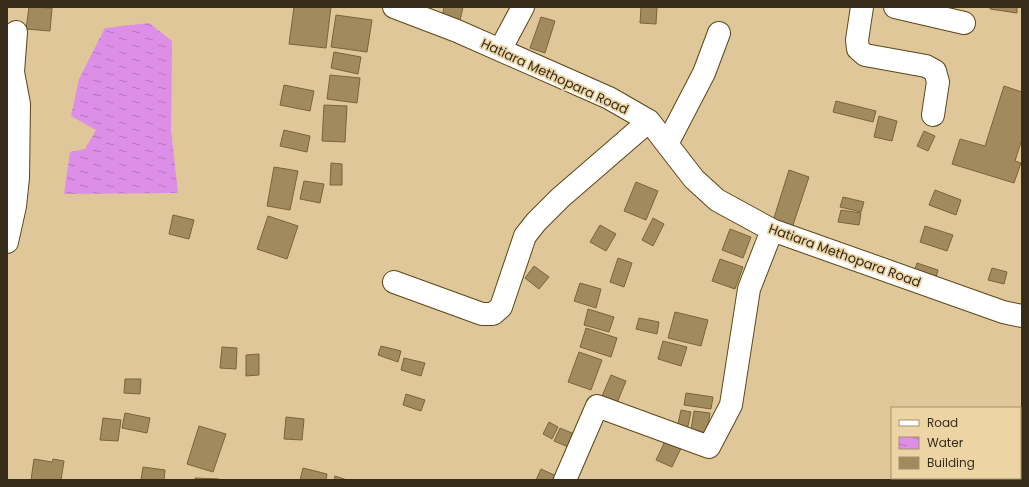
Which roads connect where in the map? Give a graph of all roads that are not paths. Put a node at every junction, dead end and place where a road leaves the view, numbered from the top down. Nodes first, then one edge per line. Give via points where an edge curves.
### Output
1 (394, 7) edge
2 (523, 7) edge
3 (862, 7) edge
4 (895, 7) edge
5 (964, 23) dead end
6 (16, 32) dead end
7 (719, 33) dead end
8 (500, 50) junction
9 (933, 115) dead end
10 (649, 122) junction
11 (667, 144) junction
12 (772, 230) junction
13 (7, 242) edge
14 (394, 282) dead end
15 (1022, 316) edge
16 (565, 480) edge

1 - 8 street, Hatiara Methopara Road
2 - 8 street
3 - 9 street via 858,49 865,55 926,66 935,71 938,82
4 - 5 street
6 - 13 street via 13,72 19,104 18,178
7 - 11 street via 704,73
8 - 10 street, Hatiara Methopara Road via 609,98
10 - 11 street, Hatiara Methopara Road
10 - 14 street via 560,198 536,222 525,236 501,307 493,314 482,314
11 - 12 street, Hatiara Methopara Road via 694,178 717,200
12 - 15 street, Hatiara Methopara Road via 1003,312
12 - 16 street via 749,290 731,405 709,447 597,406

